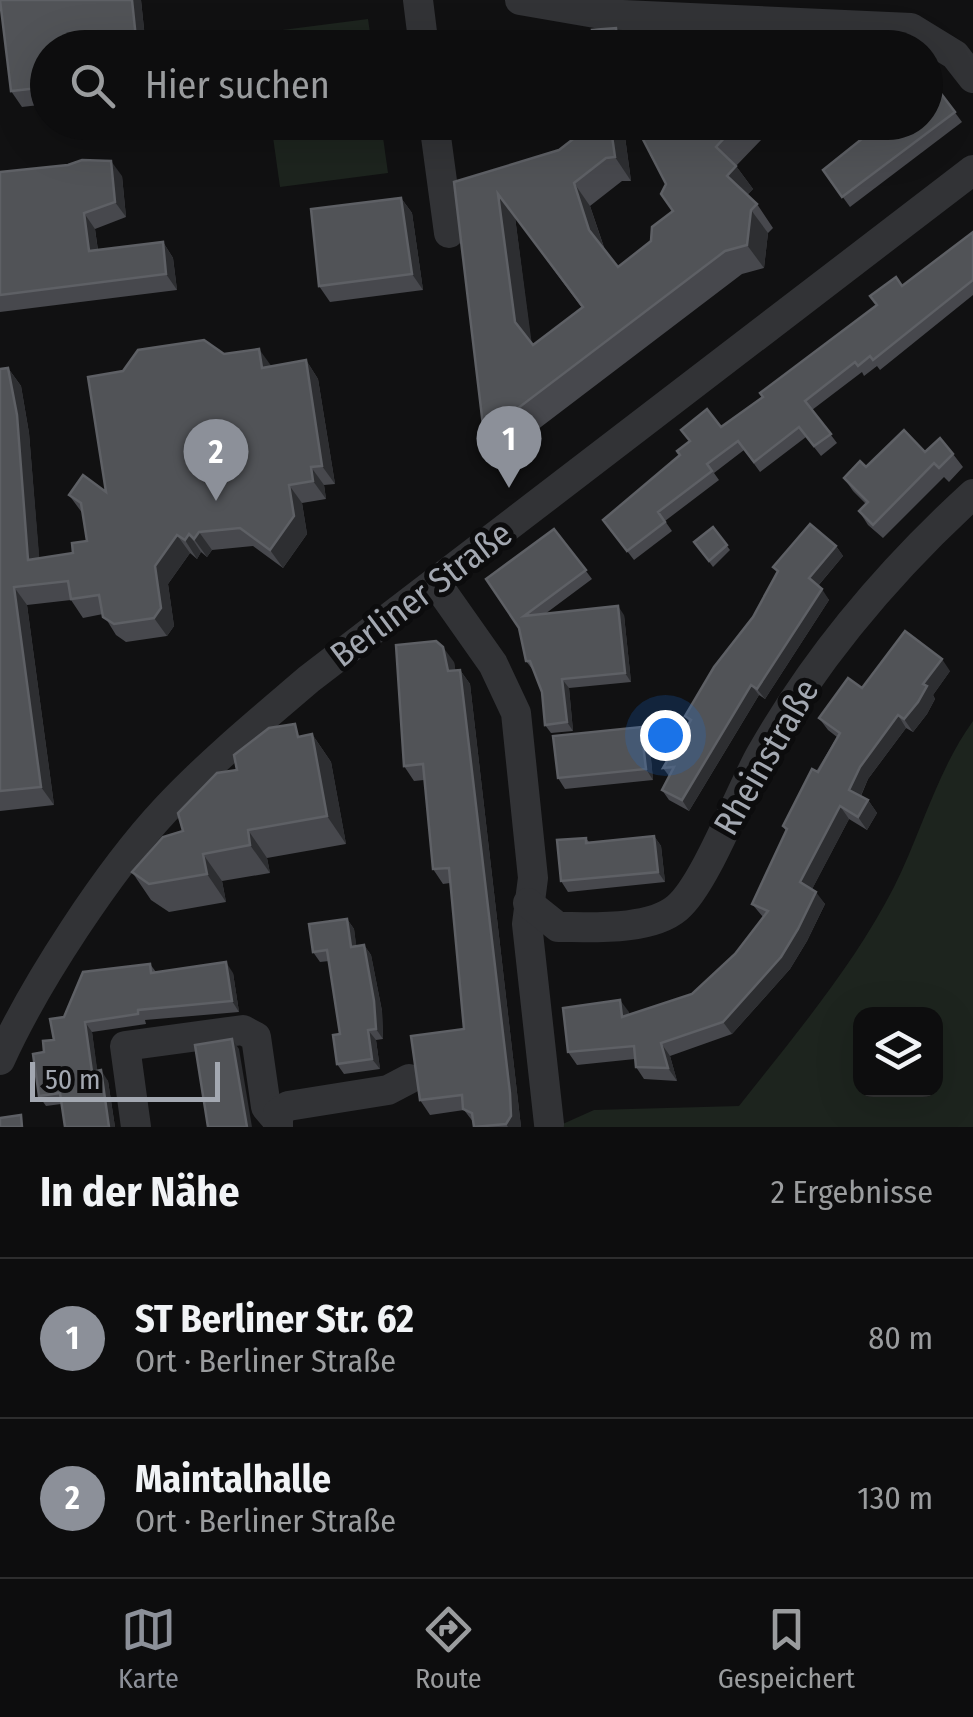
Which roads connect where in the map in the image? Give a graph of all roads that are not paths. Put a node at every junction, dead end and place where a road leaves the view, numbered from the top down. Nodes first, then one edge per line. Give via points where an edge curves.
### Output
1 (418, 0) edge
2 (520, 0) edge
3 (422, 30) edge
4 (914, 30) edge
5 (943, 48) edge
6 (973, 78) edge
7 (437, 140) edge
8 (973, 170) edge
9 (450, 234) dead end
10 (973, 494) edge
11 (436, 583) junction
12 (528, 903) junction
13 (0, 1060) edge
14 (409, 1079) dead end
15 (277, 1123) edge
16 (549, 1124) edge
17 (136, 1127) edge

1 - 3 street
2 - 4 street via 601,14
5 - 6 street
7 - 9 street
8 - 11 street, Berliner Straße
10 - 12 street, Rheinstraße via 862,610 796,697 682,904 647,920 558,927
11 - 12 street via 493,664 516,713 533,878
11 - 13 street, Berliner Straße via 309,679 164,810 36,992
12 - 16 street
14 - 15 street via 388,1090 288,1106
15 - 17 street via 266,1107 256,1037 243,1030 125,1046

